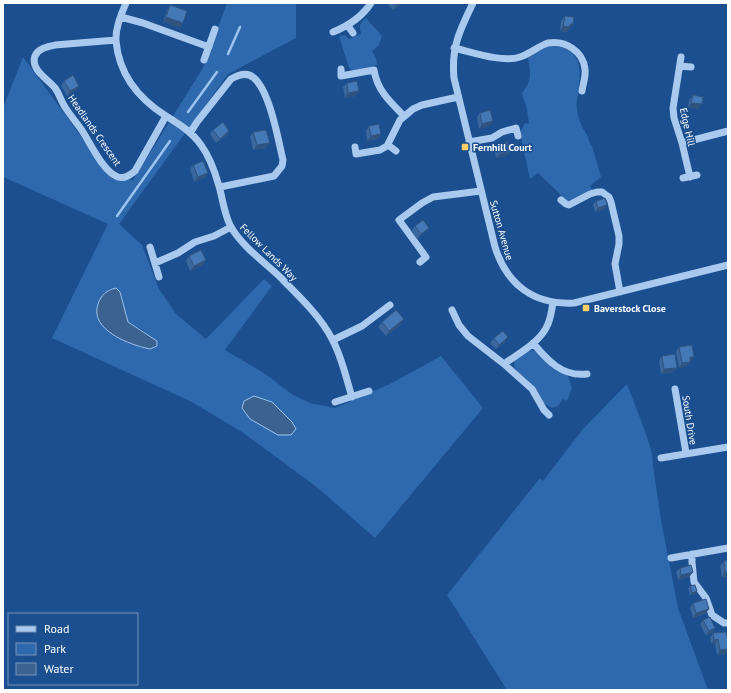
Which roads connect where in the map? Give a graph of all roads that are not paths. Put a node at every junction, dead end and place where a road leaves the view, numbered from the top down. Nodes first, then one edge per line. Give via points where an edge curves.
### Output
1 (126, 3) edge
2 (371, 3) edge
3 (473, 3) edge
4 (120, 17) junction
5 (348, 26) junction
6 (215, 30) dead end
7 (333, 32) dead end
8 (352, 33) dead end
9 (116, 40) junction
10 (209, 47) junction
11 (454, 51) junction
12 (681, 57) dead end
13 (204, 60) dead end
14 (680, 66) junction
15 (691, 67) dead end
16 (340, 69) dead end
17 (582, 91) dead end
18 (458, 97) junction
19 (166, 116) junction
20 (404, 116) junction
21 (728, 131) edge
22 (190, 132) junction
23 (518, 136) dead end
24 (469, 142) junction
25 (682, 143) junction
26 (388, 145) junction
27 (355, 147) dead end
28 (396, 151) dead end
29 (690, 177) dead end
30 (220, 187) junction
31 (481, 191) junction
32 (561, 200) dead end
33 (231, 227) junction
34 (150, 247) dead end
35 (420, 262) dead end
36 (155, 263) junction
37 (728, 265) edge
38 (159, 277) dead end
39 (620, 292) junction
40 (553, 302) junction
41 (390, 305) dead end
42 (452, 310) dead end
43 (333, 340) junction
44 (533, 343) junction
45 (504, 364) junction
46 (586, 374) dead end
47 (675, 389) dead end
48 (369, 391) dead end
49 (352, 397) junction
50 (335, 402) dead end
51 (549, 415) dead end
52 (728, 447) edge
53 (686, 453) junction
54 (661, 458) dead end
55 (728, 548) edge
56 (692, 554) junction
57 (671, 558) dead end
58 (726, 623) edge
59 (723, 632) edge

1 - 4 street, Fellow Lands Way
2 - 5 street
3 - 11 street via 458,35
4 - 9 street, Fellow Lands Way
4 - 10 street
5 - 7 street
5 - 8 street
6 - 10 street
9 - 19 street, Fellow Lands Way via 125,74 133,87 145,101
9 - 19 street, Headlands Crescent via 46,48 38,51 35,56 36,69 56,88 70,116 104,164 112,174 120,178 135,171
10 - 13 street
11 - 17 street via 510,59 524,56 548,43 564,44 574,49 583,61 585,72
11 - 18 street, Sutton Avenue via 453,68
12 - 14 street, Edge Hill
14 - 15 street
14 - 25 street, Edge Hill via 673,108
16 - 20 street via 341,76 374,70 381,91
18 - 20 street via 422,105
18 - 24 street, Sutton Avenue
19 - 22 street, Fellow Lands Way
20 - 26 street via 395,128
21 - 25 street
22 - 30 street, Fellow Lands Way via 211,163
22 - 30 street via 231,80 238,74 254,77 272,111 283,160 282,166 274,176
23 - 24 street via 516,128 492,138
24 - 31 street, Sutton Avenue
25 - 29 street, Edge Hill
26 - 27 street via 380,150 356,154
26 - 28 street
30 - 33 street, Fellow Lands Way
31 - 35 street via 432,197 399,220 426,257
31 - 40 street, Sutton Avenue via 503,268 524,290 538,298
32 - 39 street via 569,205 596,192 609,196 619,236 615,264
33 - 36 street
33 - 43 street, Fellow Lands Way via 302,300
34 - 36 street
36 - 38 street
37 - 39 street, Sutton Avenue
39 - 40 street, Sutton Avenue via 574,303
40 - 44 street via 548,324
41 - 43 street via 362,326
42 - 45 street via 468,336
43 - 49 street, Fellow Lands Way
44 - 45 street
44 - 46 street via 547,359 562,370
45 - 51 street via 532,389
47 - 53 street, South Drive
48 - 49 street
49 - 50 street
52 - 53 street
53 - 54 street
55 - 56 street
56 - 57 street
56 - 58 street via 694,582 706,598 712,615
58 - 59 street

